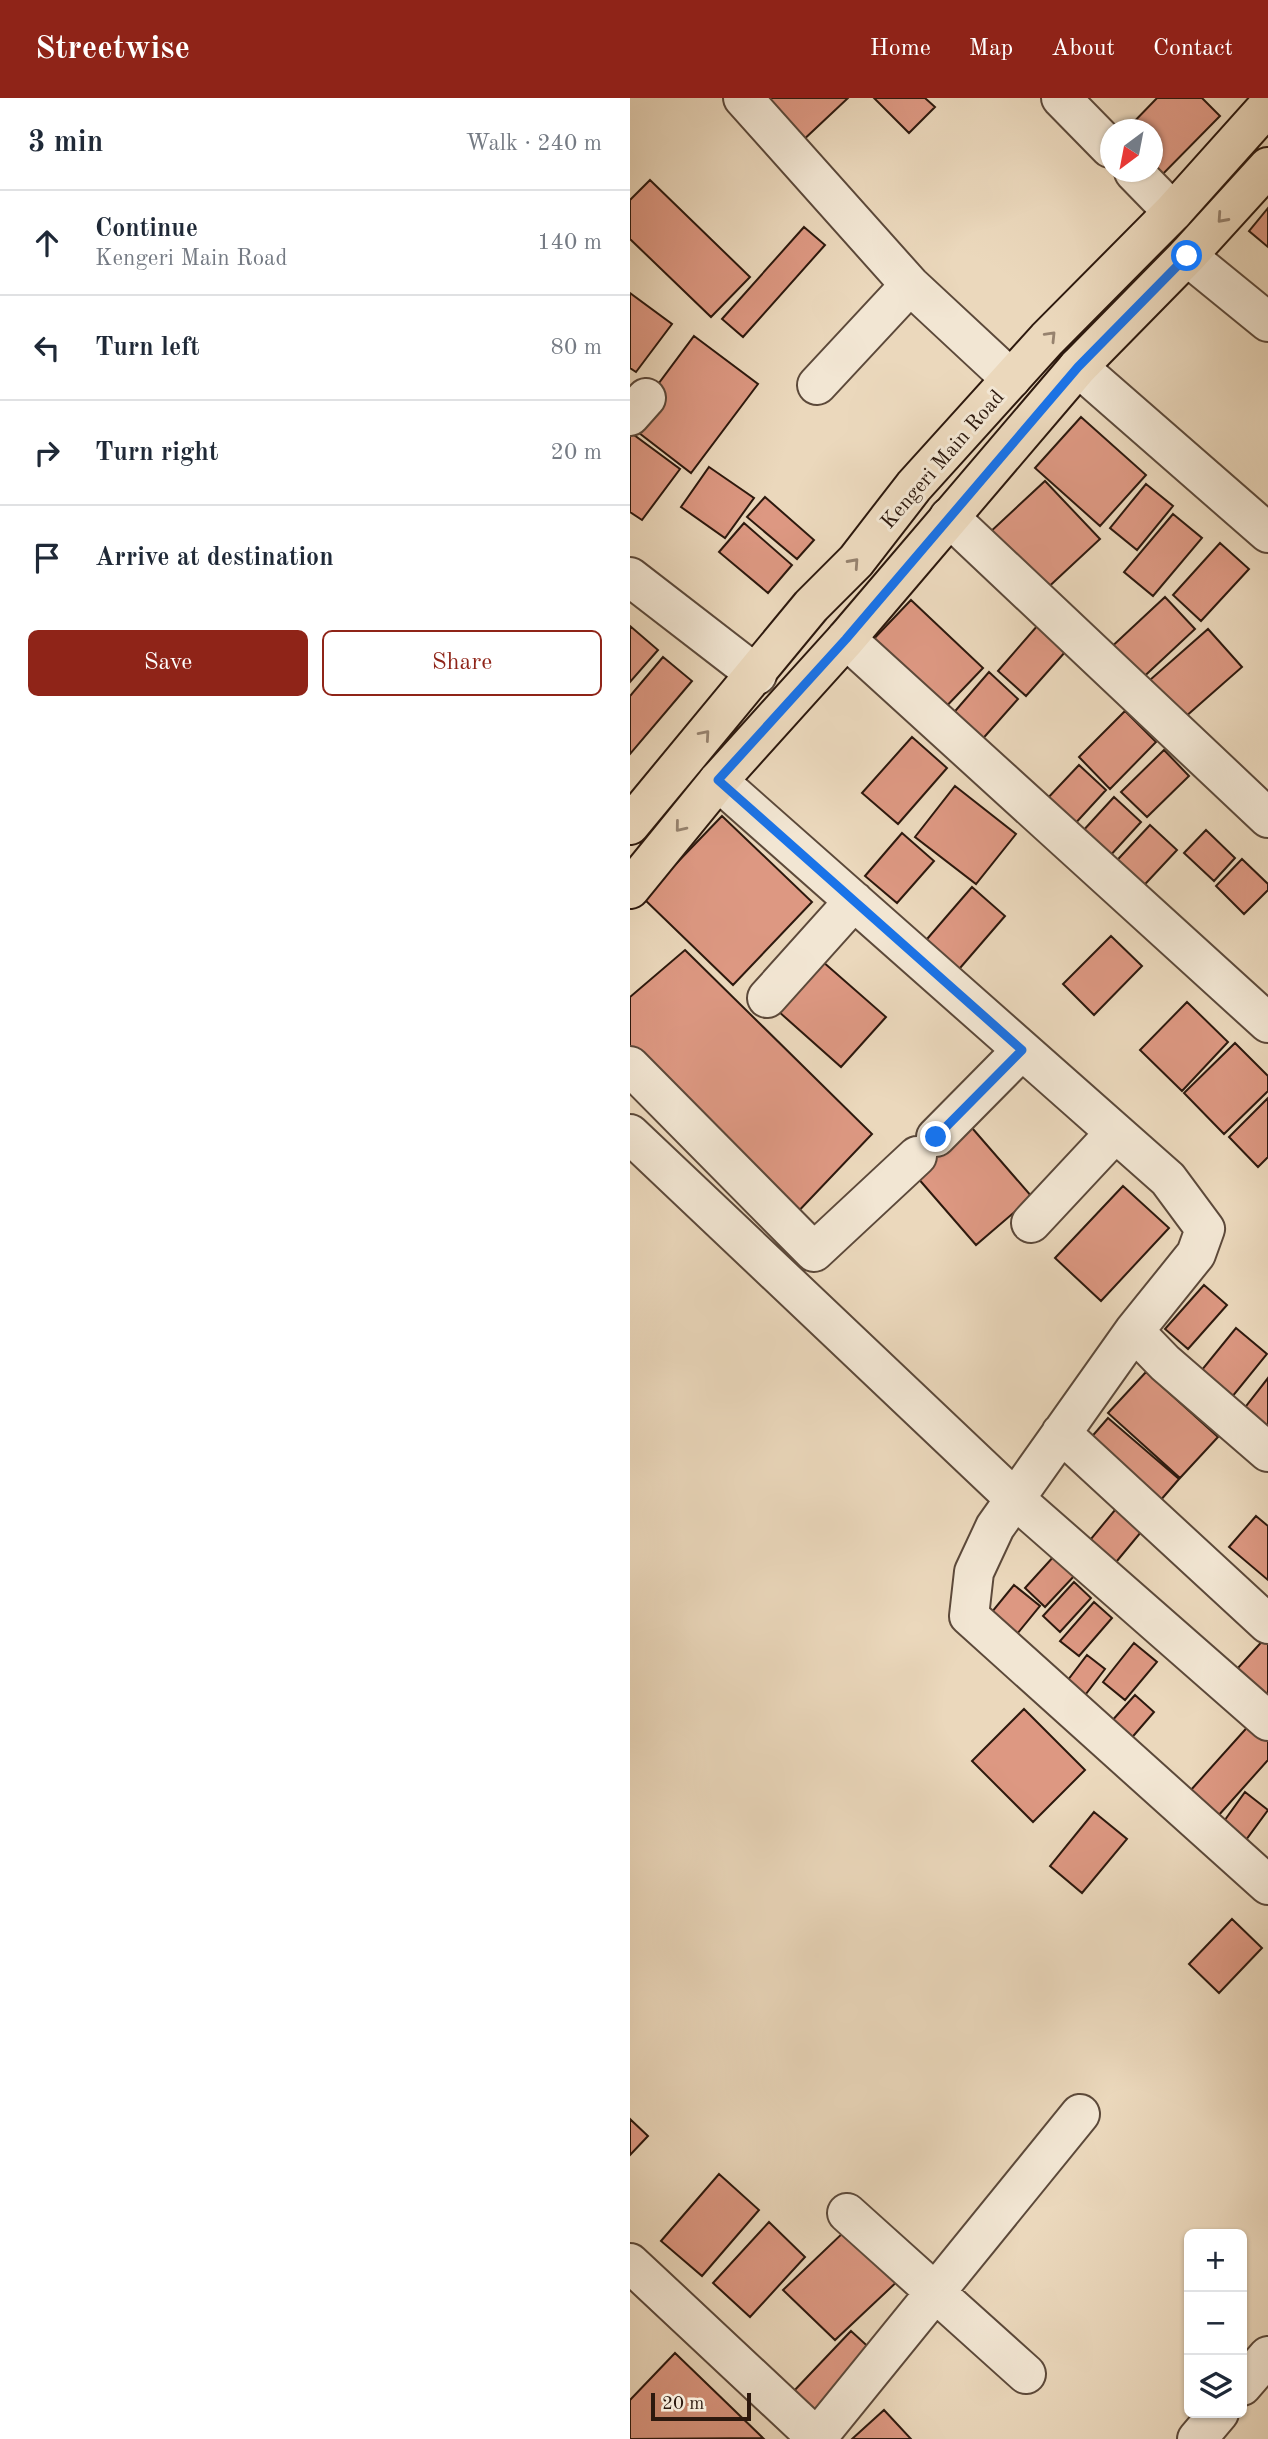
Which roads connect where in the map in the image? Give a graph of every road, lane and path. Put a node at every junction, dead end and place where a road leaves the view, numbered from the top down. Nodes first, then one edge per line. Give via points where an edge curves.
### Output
1 (743, 98) edge
2 (1061, 98) edge
3 (1263, 107) edge
4 (1100, 137) edge
5 (1268, 167) edge
6 (1143, 182) edge
7 (1173, 212) junction
8 (1187, 256) junction
9 (910, 285) junction
10 (1268, 322) edge
11 (1078, 367) junction
12 (1011, 379) junction
13 (817, 385) dead end
14 (949, 517) junction
15 (1268, 533) edge
16 (630, 577) edge
17 (846, 639) junction
18 (757, 675) junction
19 (718, 780) junction
20 (1268, 818) edge
21 (630, 825) edge
22 (630, 889) edge
23 (854, 901) junction
24 (767, 998) dead end
25 (1268, 1023) edge
26 (1022, 1050) junction
27 (630, 1066) edge
28 (1115, 1133) junction
29 (630, 1134) edge
30 (1031, 1223) dead end
31 (1134, 1331) junction
32 (1061, 1433) junction
33 (1268, 1452) edge
34 (1015, 1499) junction
35 (1268, 1624) edge
36 (1268, 1721) edge
37 (1268, 1885) edge
38 (1080, 2114) dead end
39 (847, 2213) dead end
40 (630, 2263) edge
41 (936, 2290) junction
42 (1268, 2356) edge
43 (1026, 2374) dead end
44 (1247, 2380) edge
45 (1215, 2418) edge
46 (816, 2439) edge
47 (1197, 2439) edge

1 - 9 street
2 - 4 street
3 - 7 main road, Kengeri Main Road
5 -> 8 main road, Kengeri Main Road
6 - 7 street
12 -> 7 main road, Kengeri Main Road
8 - 10 street
8 - 11 main road, Kengeri Main Road
9 - 12 street
9 - 13 street
11 - 14 main road, Kengeri Main Road
11 - 15 street
18 -> 12 main road, Kengeri Main Road via 914,486
14 - 17 main road, Kengeri Main Road
14 - 20 street
16 - 18 street
17 - 19 main road, Kengeri Main Road
17 - 25 street
21 -> 18 main road, Kengeri Main Road
19 -> 22 main road, Kengeri Main Road
19 - 23 street
23 - 24 street
23 - 26 street
26 - 27 street via 814,1252
26 - 28 street
28 - 30 street
28 - 31 street via 1168,1179 1205,1229 1195,1254
29 - 34 street
31 - 32 street
31 - 33 street
32 - 34 street
32 - 35 street
34 - 36 street
34 - 37 street via 995,1527 974,1572 969,1616
38 - 41 street
39 - 41 street
40 - 46 street
41 - 43 street
41 - 46 street
42 - 44 street
45 - 47 street

